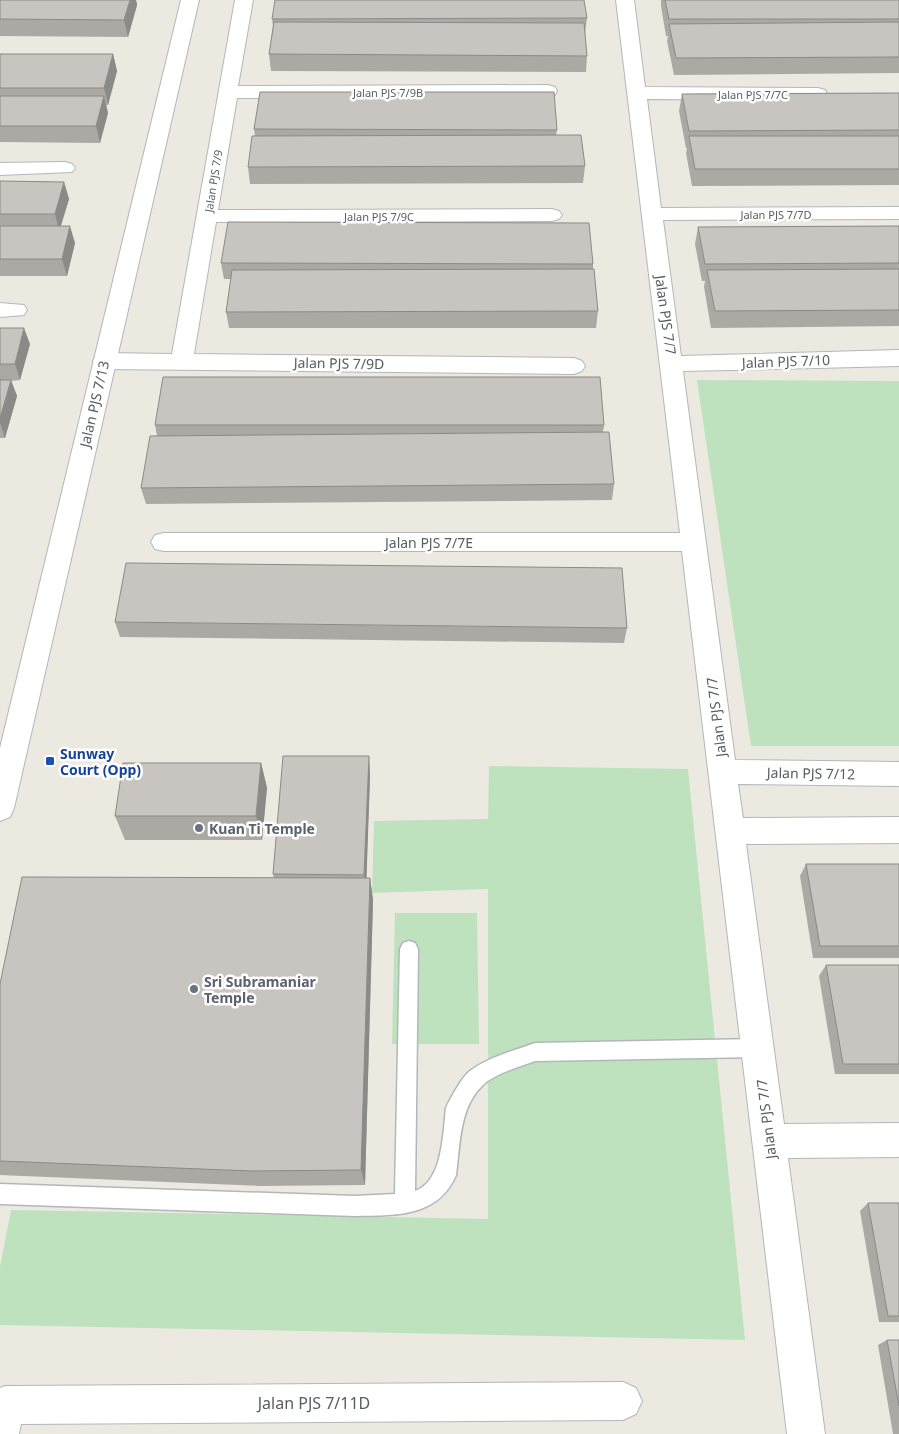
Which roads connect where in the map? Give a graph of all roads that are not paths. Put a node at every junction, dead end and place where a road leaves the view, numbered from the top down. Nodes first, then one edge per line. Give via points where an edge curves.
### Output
1 (190, 0) edge
2 (244, 0) edge
3 (625, 0) edge
4 (228, 92) junction
5 (548, 92) edge
6 (637, 93) junction
7 (831, 94) edge
8 (65, 168) dead end
9 (0, 169) edge
10 (899, 213) edge
11 (652, 214) junction
12 (207, 216) junction
13 (552, 216) dead end
14 (899, 358) edge
15 (104, 361) junction
16 (182, 362) junction
17 (673, 364) junction
18 (574, 366) dead end
19 (164, 542) dead end
20 (694, 542) junction
21 (4, 766) edge
22 (723, 772) junction
23 (899, 774) edge
24 (0, 808) edge
25 (899, 830) edge
26 (730, 831) junction
27 (409, 950) dead end
28 (758, 1048) junction
29 (899, 1140) edge
30 (769, 1141) junction
31 (0, 1194) edge
32 (405, 1204) junction
33 (623, 1401) dead end
34 (3, 1419) edge
35 (806, 1434) edge

1 - 15 street, Jalan PJS 7/13
2 - 4 street, Jalan PJS 7/9
3 - 6 street, Jalan PJS 7/7
4 - 5 street, Jalan PJS 7/9B
4 - 12 street, Jalan PJS 7/9
6 - 7 street, Jalan PJS 7/7C
6 - 11 street, Jalan PJS 7/7
8 - 9 street
10 - 11 street, Jalan PJS 7/7D
11 - 17 street, Jalan PJS 7/7
12 - 13 street, Jalan PJS 7/9C
12 - 16 street, Jalan PJS 7/9
14 - 17 street, Jalan PJS 7/10
15 - 16 street, Jalan PJS 7/9D
15 - 21 street, Jalan PJS 7/13
16 - 18 street, Jalan PJS 7/9D
17 - 20 street, Jalan PJS 7/7
19 - 20 street, Jalan PJS 7/7E
20 - 22 street, Jalan PJS 7/7
21 - 24 street, Jalan PJS 7/13
22 - 23 street, Jalan PJS 7/12
22 - 26 street, Jalan PJS 7/7
25 - 26 street
26 - 28 street, Jalan PJS 7/7
27 - 32 lane
28 - 30 street, Jalan PJS 7/7
28 - 32 lane via 535,1052 502,1064 475,1079 456,1108 446,1174 427,1197
29 - 30 street
30 - 35 street, Jalan PJS 7/7
31 - 32 lane via 355,1206
33 - 34 street, Jalan PJS 7/11D

